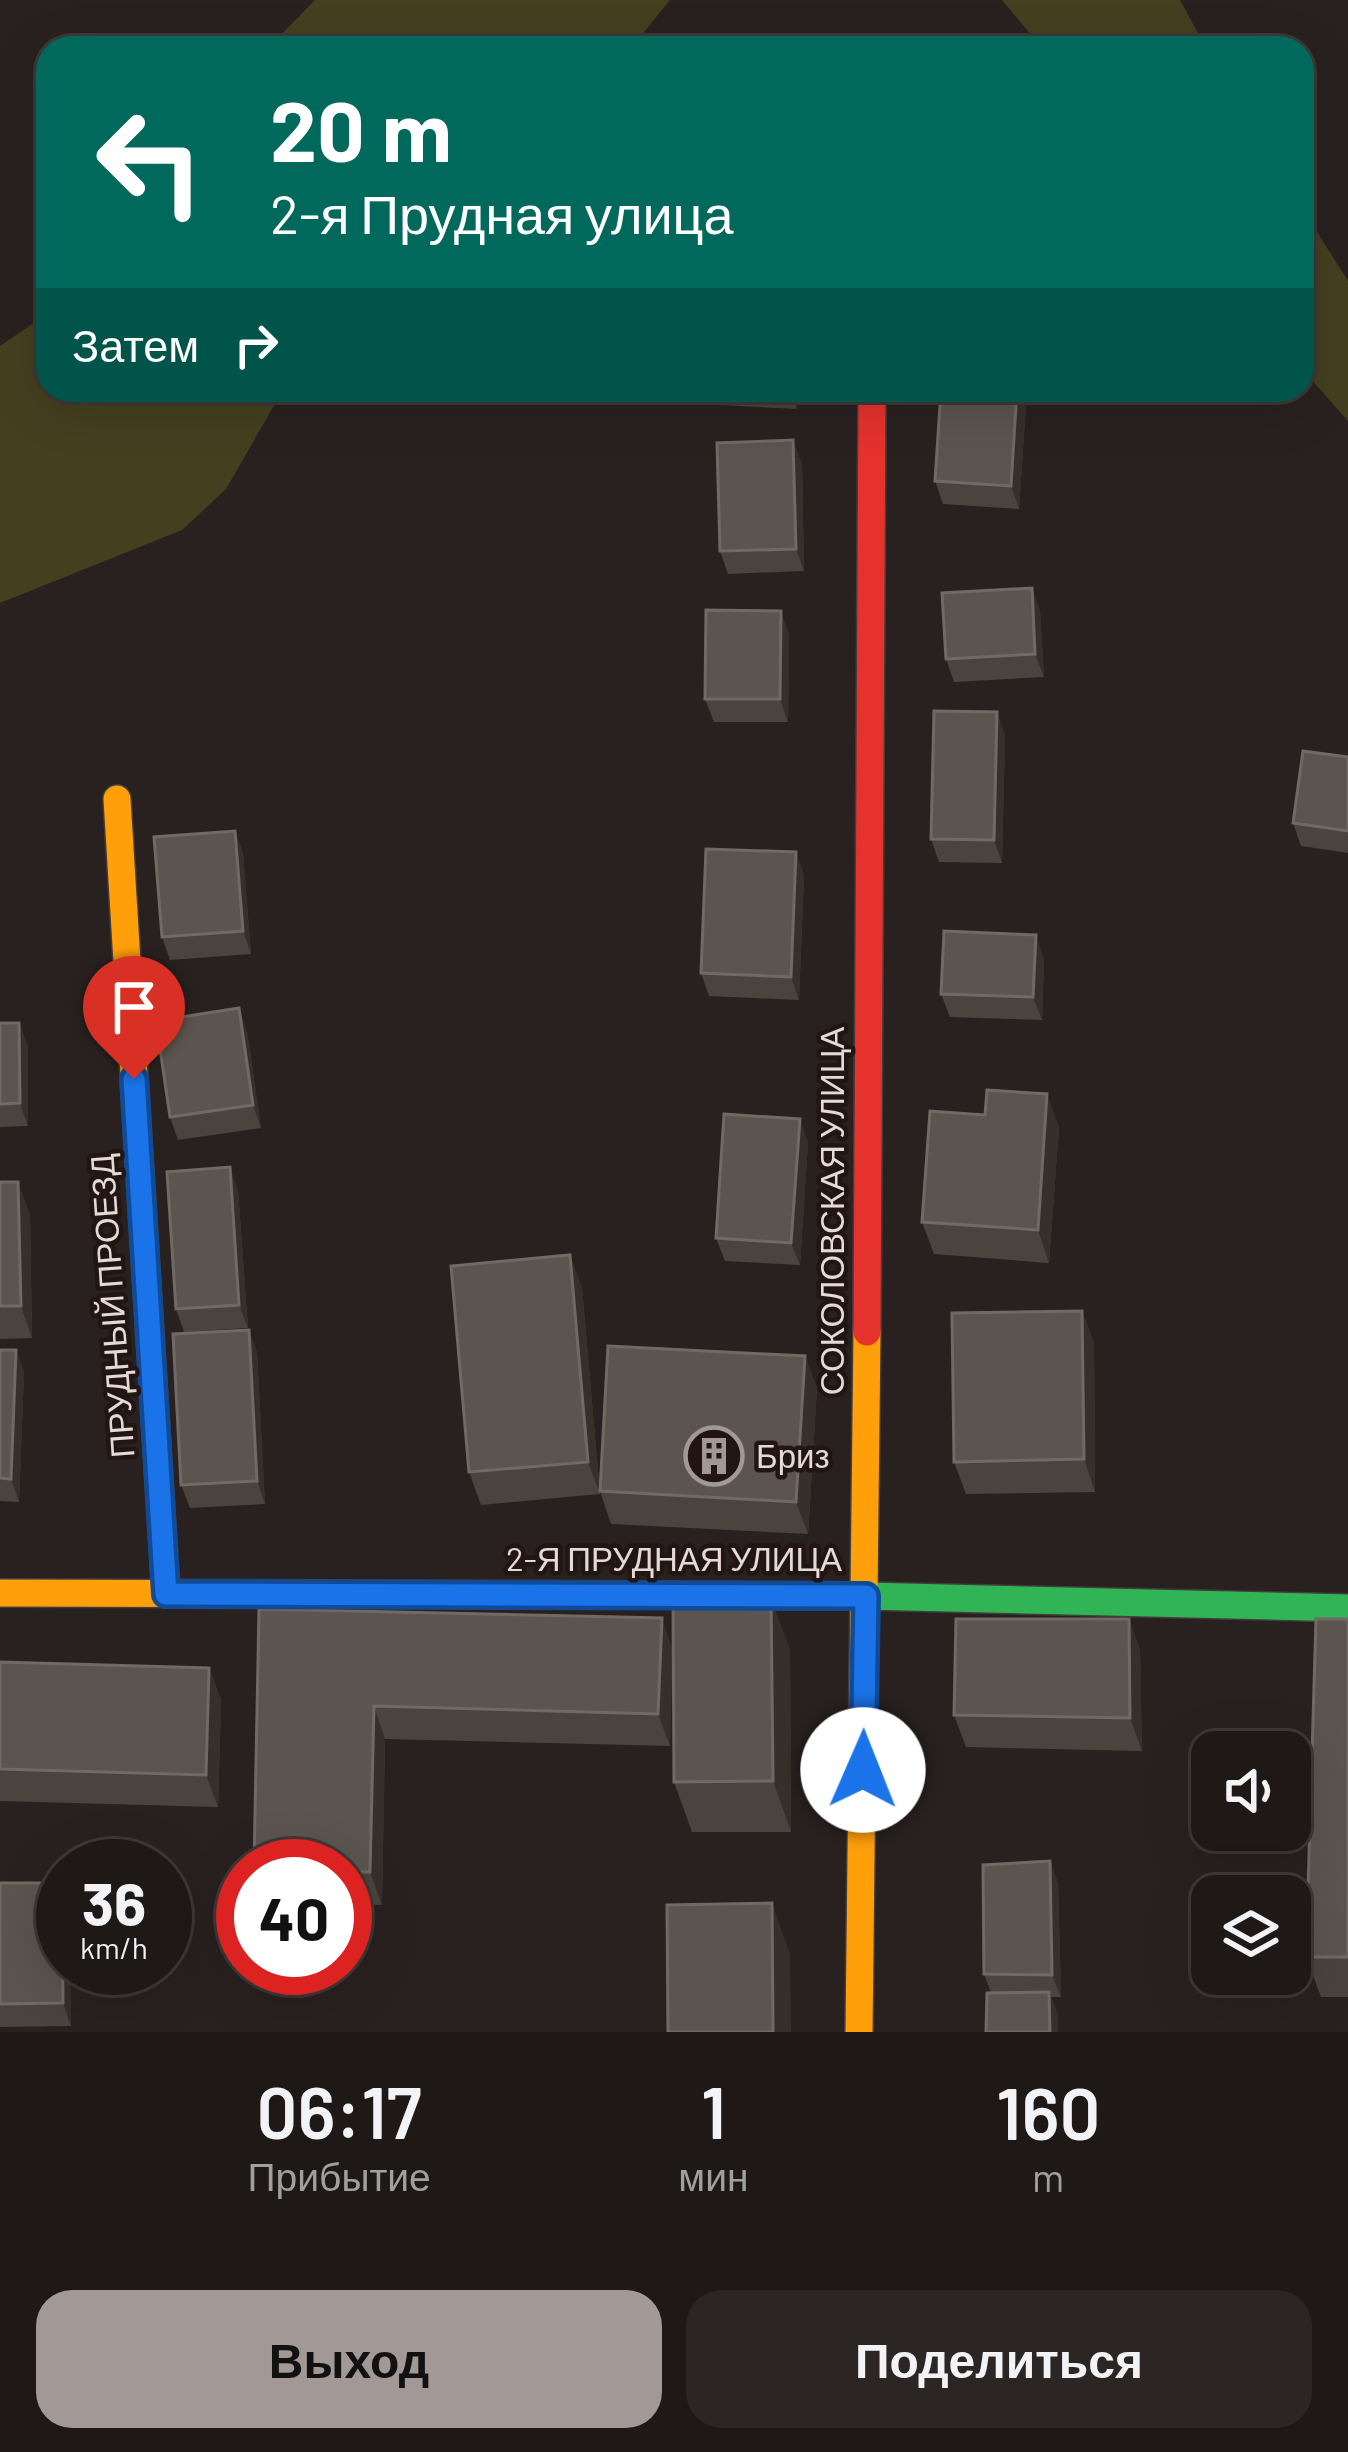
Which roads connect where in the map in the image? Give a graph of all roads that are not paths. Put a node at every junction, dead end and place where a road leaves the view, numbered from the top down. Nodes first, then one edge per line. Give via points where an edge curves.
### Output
1 (872, 402) edge
2 (117, 799) dead end
3 (0, 1593) edge
4 (166, 1594) junction
5 (866, 1596) junction
6 (1348, 1608) edge
7 (859, 2032) edge

1 - 5 street, СОКОЛОВСКАЯ УЛИЦА
2 - 4 street, ПРУДНЫЙ ПРОЕЗД
3 - 4 street, 2-Я ПРУДНАЯ УЛИЦА
4 - 5 street, 2-Я ПРУДНАЯ УЛИЦА
5 - 6 street, 2-Я ПРУДНАЯ УЛИЦА
5 - 7 street, СОКОЛОВСКАЯ УЛИЦА

